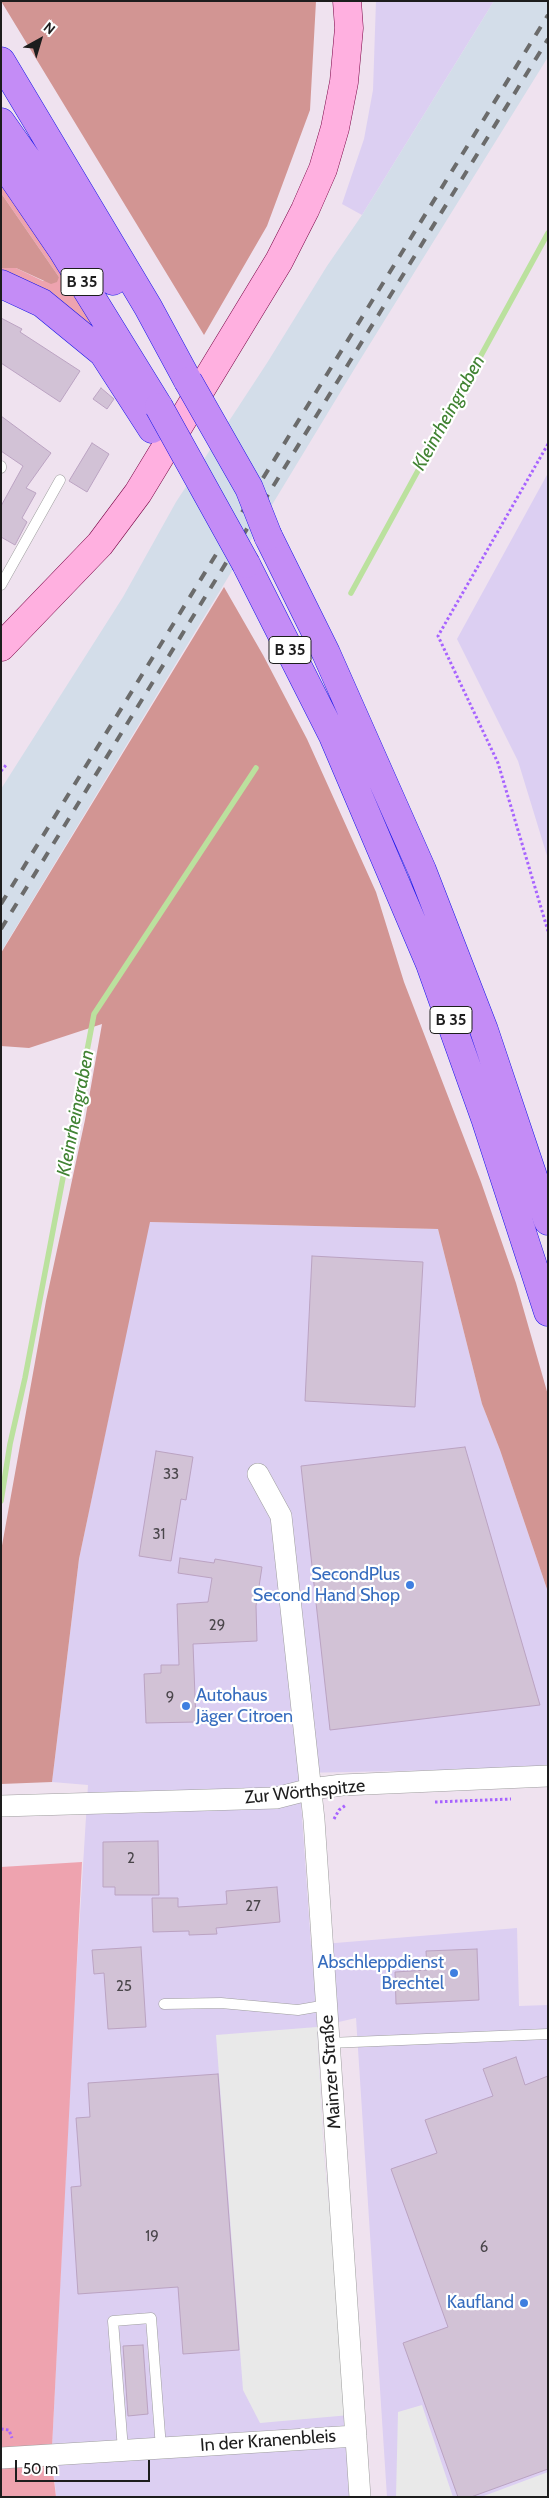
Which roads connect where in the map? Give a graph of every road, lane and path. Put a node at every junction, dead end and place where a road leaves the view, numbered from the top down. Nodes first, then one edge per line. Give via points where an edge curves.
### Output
1 (347, 1) edge
2 (1, 61) edge
3 (1, 122) edge
4 (1, 160) edge
5 (1, 284) edge
6 (169, 402) junction
7 (548, 444) edge
8 (60, 480) dead end
9 (1, 585) edge
10 (1, 647) edge
11 (7, 764) dead end
12 (1, 771) edge
13 (548, 931) edge
14 (548, 1221) edge
15 (548, 1312) edge
16 (258, 1474) dead end
17 (548, 1776) edge
18 (311, 1788) junction
19 (520, 1798) dead end
20 (425, 1802) dead end
21 (349, 1804) dead end
22 (1, 1806) edge
23 (332, 1822) dead end
24 (164, 2004) dead end
25 (327, 2005) junction
26 (548, 2034) edge
27 (329, 2042) junction
28 (356, 2436) junction
29 (161, 2448) junction
30 (123, 2450) junction
31 (1, 2458) edge
32 (360, 2497) edge

1 - 10 main road via 349,28 345,73 335,128 323,169 279,261 138,493 100,544
2 - 6 highway via 148,307
3 - 6 highway via 108,274
4 - 6 highway, B 35
5 - 6 highway via 42,303 102,353
6 - 14 highway, B 35, bridge via 268,536 326,653 422,870 484,1030
6 - 15 highway, B 35, bridge via 216,507 333,736 430,964 485,1118
7 - 13 path via 438,636 498,763
8 - 9 lane
11 - 12 path
16 - 18 street, Mainzer Straße via 282,1516
17 - 18 street, Zur Wörthspitze
18 - 22 street, Zur Wörthspitze via 276,1798
18 - 25 street, Mainzer Straße
19 - 20 path
21 - 23 path via 339,1810
24 - 25 lane via 221,2003 298,2010
25 - 27 street, Mainzer Straße
26 - 27 lane
27 - 28 street, Mainzer Straße
28 - 29 street, In der Kranenbleis
28 - 32 street, Mainzer Straße
29 - 30 street, In der Kranenbleis
29 - 30 lane via 151,2318 113,2321
30 - 31 street, In der Kranenbleis

